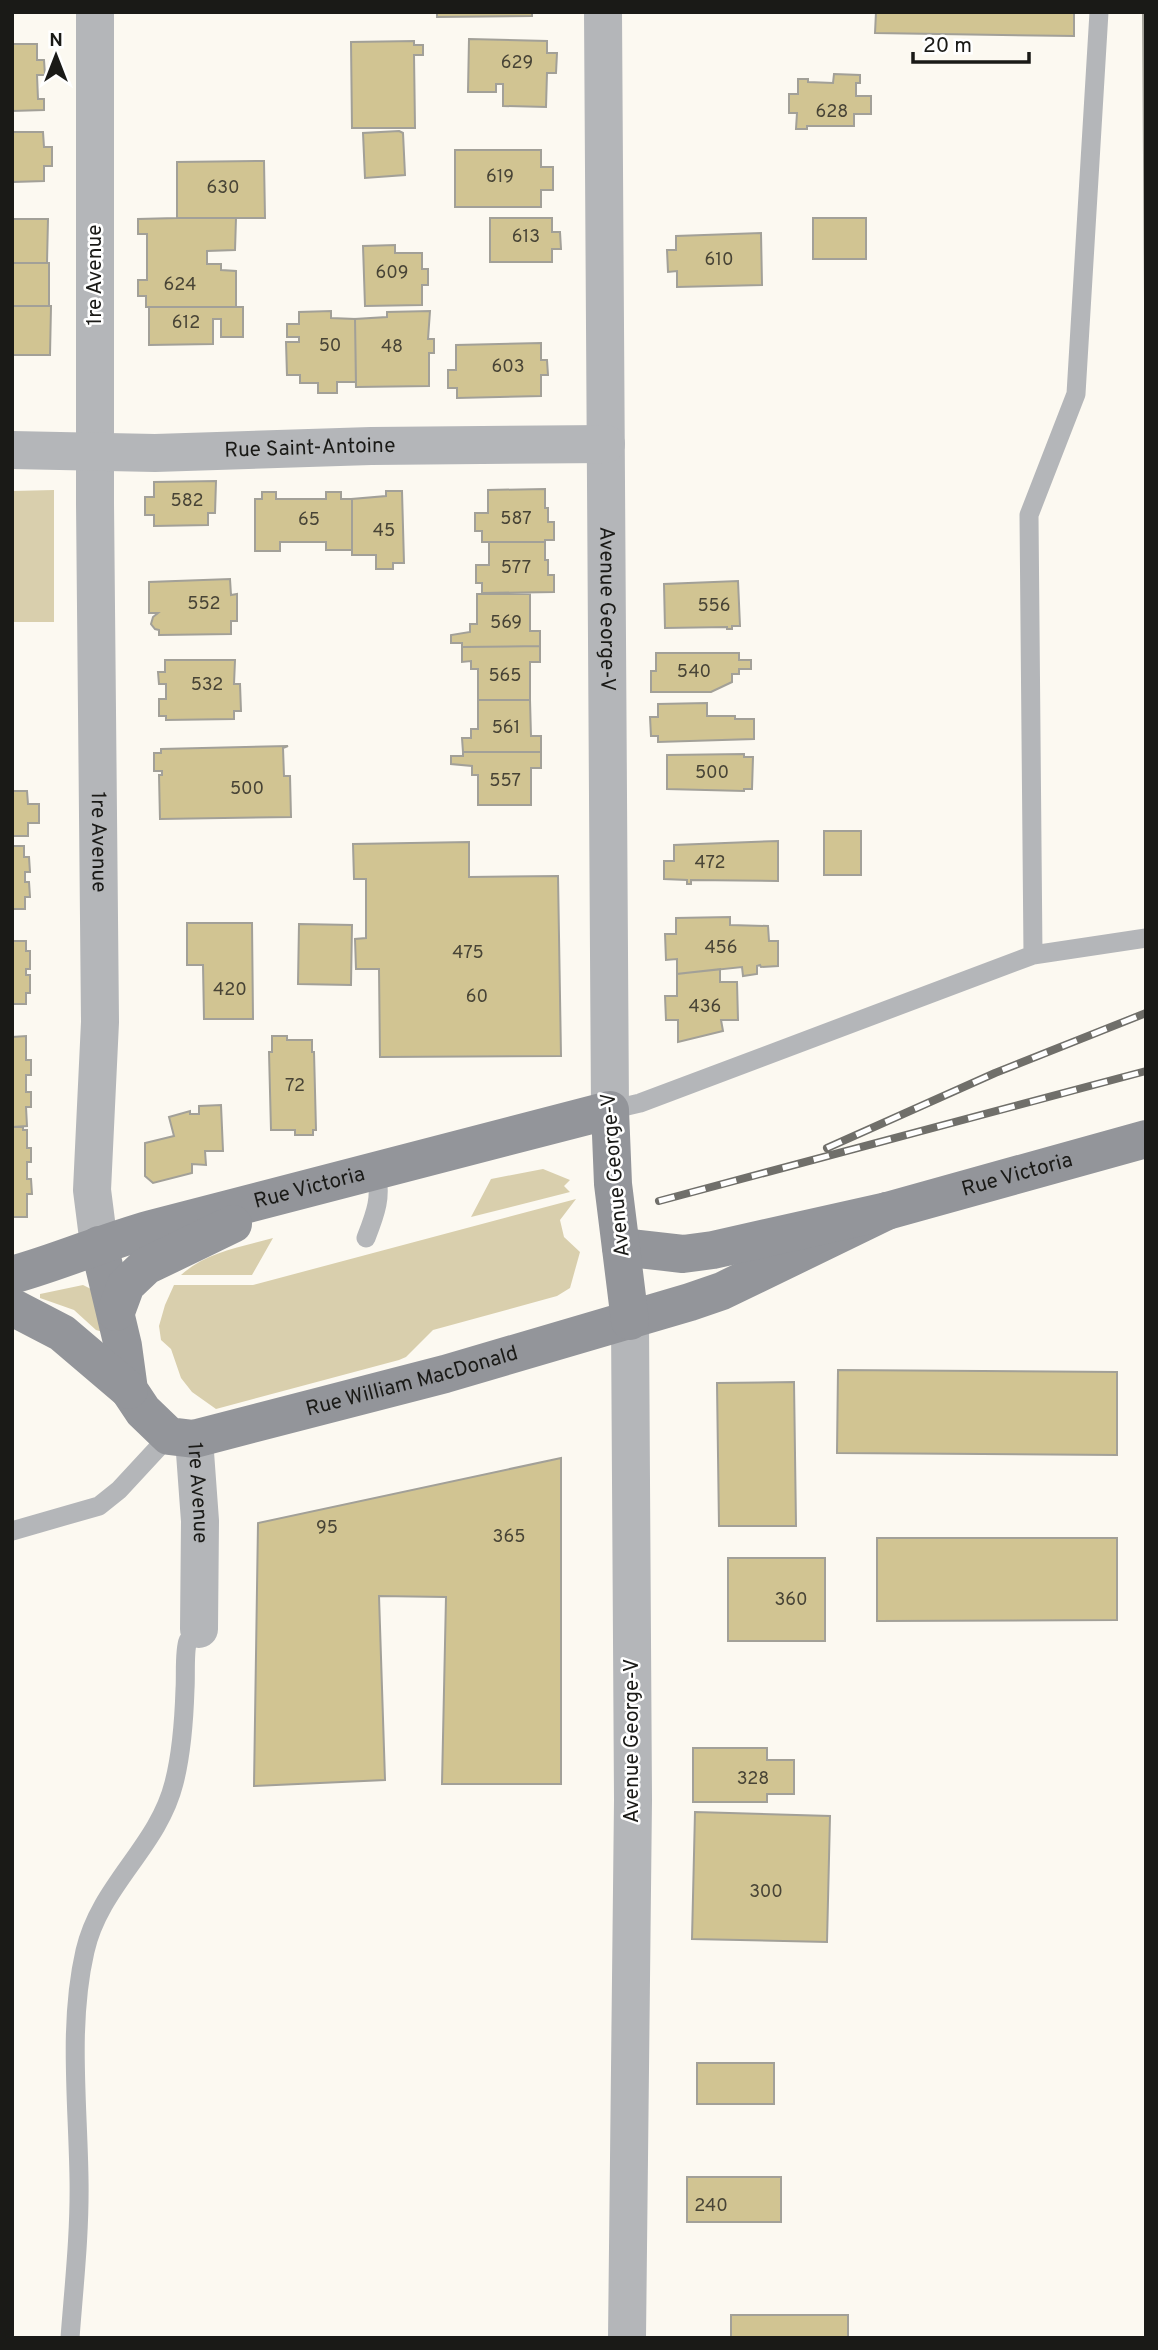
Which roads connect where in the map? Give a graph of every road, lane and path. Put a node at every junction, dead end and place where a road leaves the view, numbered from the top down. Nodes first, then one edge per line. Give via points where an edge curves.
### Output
1 (94, 12) edge
2 (603, 12) edge
3 (1099, 12) edge
4 (606, 444) junction
5 (12, 450) edge
6 (96, 451) junction
7 (1146, 938) edge
8 (1033, 955) junction
9 (610, 1111) junction
10 (1146, 1139) edge
11 (375, 1171) junction
12 (290, 1194) junction
13 (887, 1211) junction
14 (366, 1238) dead end
15 (99, 1245) junction
16 (621, 1247) junction
17 (12, 1275) edge
18 (12, 1307) edge
19 (116, 1312) junction
20 (630, 1321) junction
21 (129, 1390) junction
22 (181, 1437) junction
23 (12, 1531) edge
24 (199, 1629) joint
25 (70, 2338) edge
26 (627, 2338) edge

1 - 6 street, 1re Avenue
2 - 4 street, Avenue George-V
3 - 8 lane via 1076,394 1029,515
4 - 6 street, Rue Saint-Antoine
4 - 9 street, Avenue George-V
5 - 6 street, Rue Saint-Antoine
6 - 15 street, 1re Avenue via 100,1022 92,1190
7 - 8 lane
8 - 9 lane
9 - 11 main road, Rue Victoria
9 - 16 main road, Avenue George-V
10 - 13 main road, Rue Victoria
11 - 12 main road, Rue Victoria
11 - 14 lane via 379,1199
12 - 15 main road, Rue Victoria
12 - 19 main road via 146,1266 126,1285
13 - 16 main road, Rue Victoria via 699,1253
13 - 20 main road, Rue Victoria via 722,1291
15 - 17 main road, Rue Victoria
15 - 19 main road, 1re Avenue
16 - 20 main road, Avenue George-V
18 - 21 main road via 62,1333
19 - 21 main road, 1re Avenue
20 - 22 main road, Rue William MacDonald via 418,1381
20 - 26 street, Avenue George-V via 633,1800
21 - 22 main road, 1re Avenue via 142,1411
22 - 23 lane via 99,1506
22 - 24 street, 1re Avenue via 200,1521
24 - 25 lane via 187,1642 183,1725 173,1786 148,1840 118,1878 97,1916 85,1948 75,2054 79,2191

